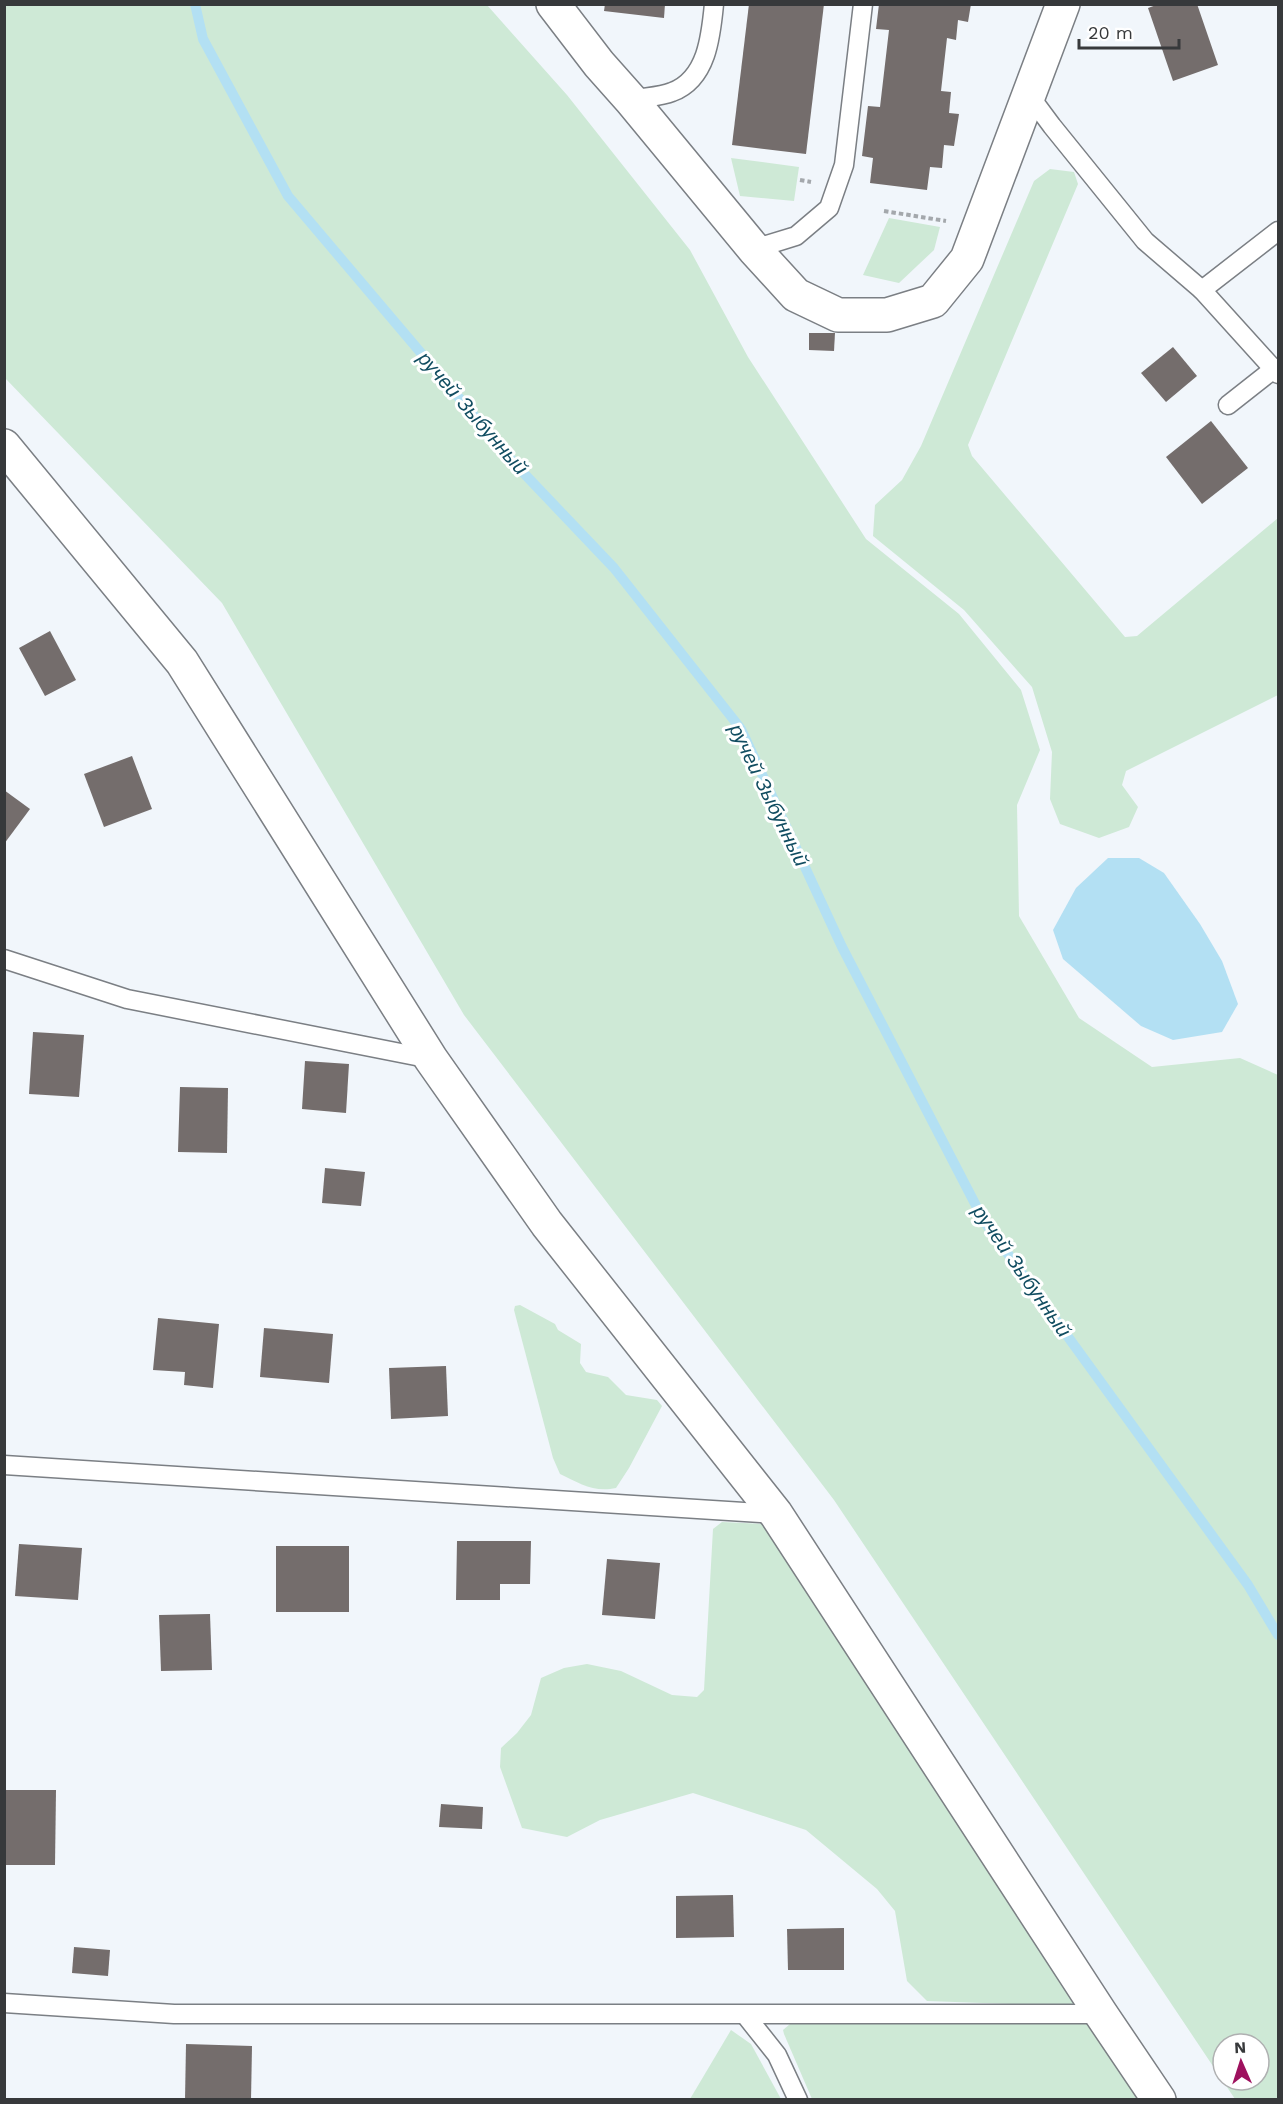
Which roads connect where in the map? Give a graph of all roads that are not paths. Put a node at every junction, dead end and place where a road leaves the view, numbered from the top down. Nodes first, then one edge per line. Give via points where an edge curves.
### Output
1 (553, 4) edge
2 (714, 4) edge
3 (863, 4) edge
4 (1063, 4) edge
5 (1029, 95) junction
6 (631, 100) junction
7 (1278, 231) edge
8 (754, 249) junction
9 (1202, 290) junction
10 (1276, 371) edge
11 (1228, 405) dead end
12 (4, 446) edge
13 (4, 959) edge
14 (432, 1059) junction
15 (4, 1465) edge
16 (776, 1514) junction
17 (4, 2003) edge
18 (1101, 2014) junction
19 (746, 2016) junction
20 (798, 2100) edge
21 (1159, 2100) edge

1 - 6 street
2 - 6 lane via 710,38 697,74 673,92
3 - 8 lane via 844,165 829,208 796,236
4 - 5 street
5 - 8 street via 967,259 933,301 887,315 838,315 796,295
5 - 9 lane via 1145,241
6 - 8 street
7 - 9 lane
9 - 10 lane
10 - 11 lane
12 - 14 street via 182,662
13 - 14 lane via 127,999
14 - 16 street via 547,1224
15 - 16 lane
16 - 18 street
17 - 19 lane via 174,2014
18 - 19 lane
18 - 21 street
19 - 20 lane via 777,2055

